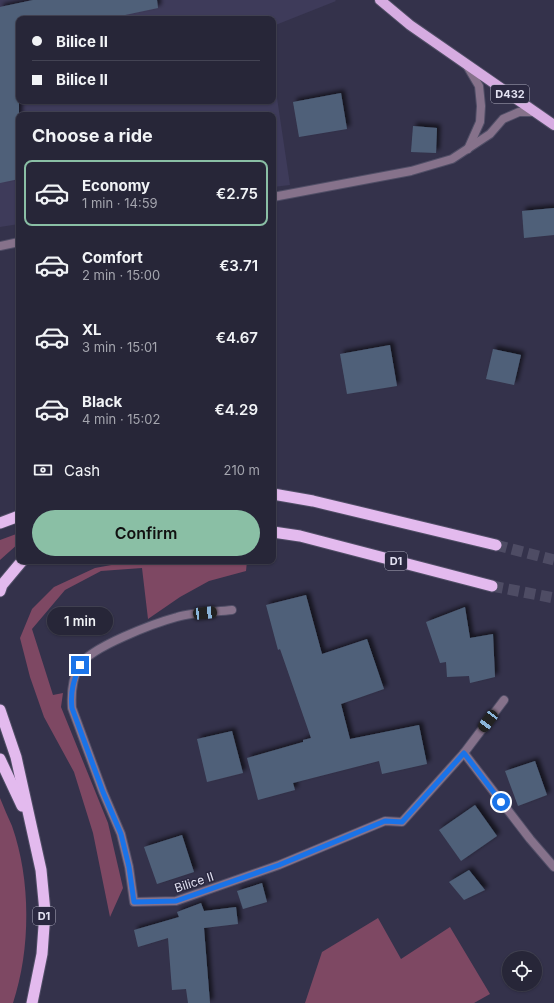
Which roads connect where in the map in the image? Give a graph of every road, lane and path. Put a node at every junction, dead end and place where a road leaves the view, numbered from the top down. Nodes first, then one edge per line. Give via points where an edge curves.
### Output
1 (380, 0) edge
2 (465, 63) junction
3 (536, 112) junction
4 (554, 125) edge
5 (468, 149) junction
6 (276, 196) edge
7 (16, 243) edge
8 (0, 246) edge
9 (276, 495) edge
10 (16, 517) edge
11 (0, 523) edge
12 (276, 532) edge
13 (496, 546) tunnel mouth
14 (20, 564) edge
15 (492, 586) tunnel mouth
16 (0, 590) edge
17 (232, 610) dead end
18 (504, 700) dead end
19 (0, 710) edge
20 (464, 753) junction
21 (0, 759) edge
22 (31, 829) junction
23 (554, 867) edge
24 (32, 1003) edge

1 - 2 main road, D432 via 410,25
2 - 3 main road, D432
2 - 5 street via 479,86 481,106 480,122
3 - 4 main road, D432
3 - 5 street via 519,112 503,120 490,134
5 - 6 street via 452,159 433,166
7 - 8 street
9 - 13 highway via 313,501
10 - 11 highway
12 - 15 highway, D1 via 300,536
14 - 16 highway
17 - 20 street, Bilice II via 178,616 118,639 80,665 73,682 72,708 121,834 134,902 176,901 279,865 385,821 402,822
18 - 20 street, Bilice II
19 - 22 highway, D1 via 16,757
20 - 23 street
21 - 22 highway
22 - 24 highway, D1 via 41,870 45,912 42,954

